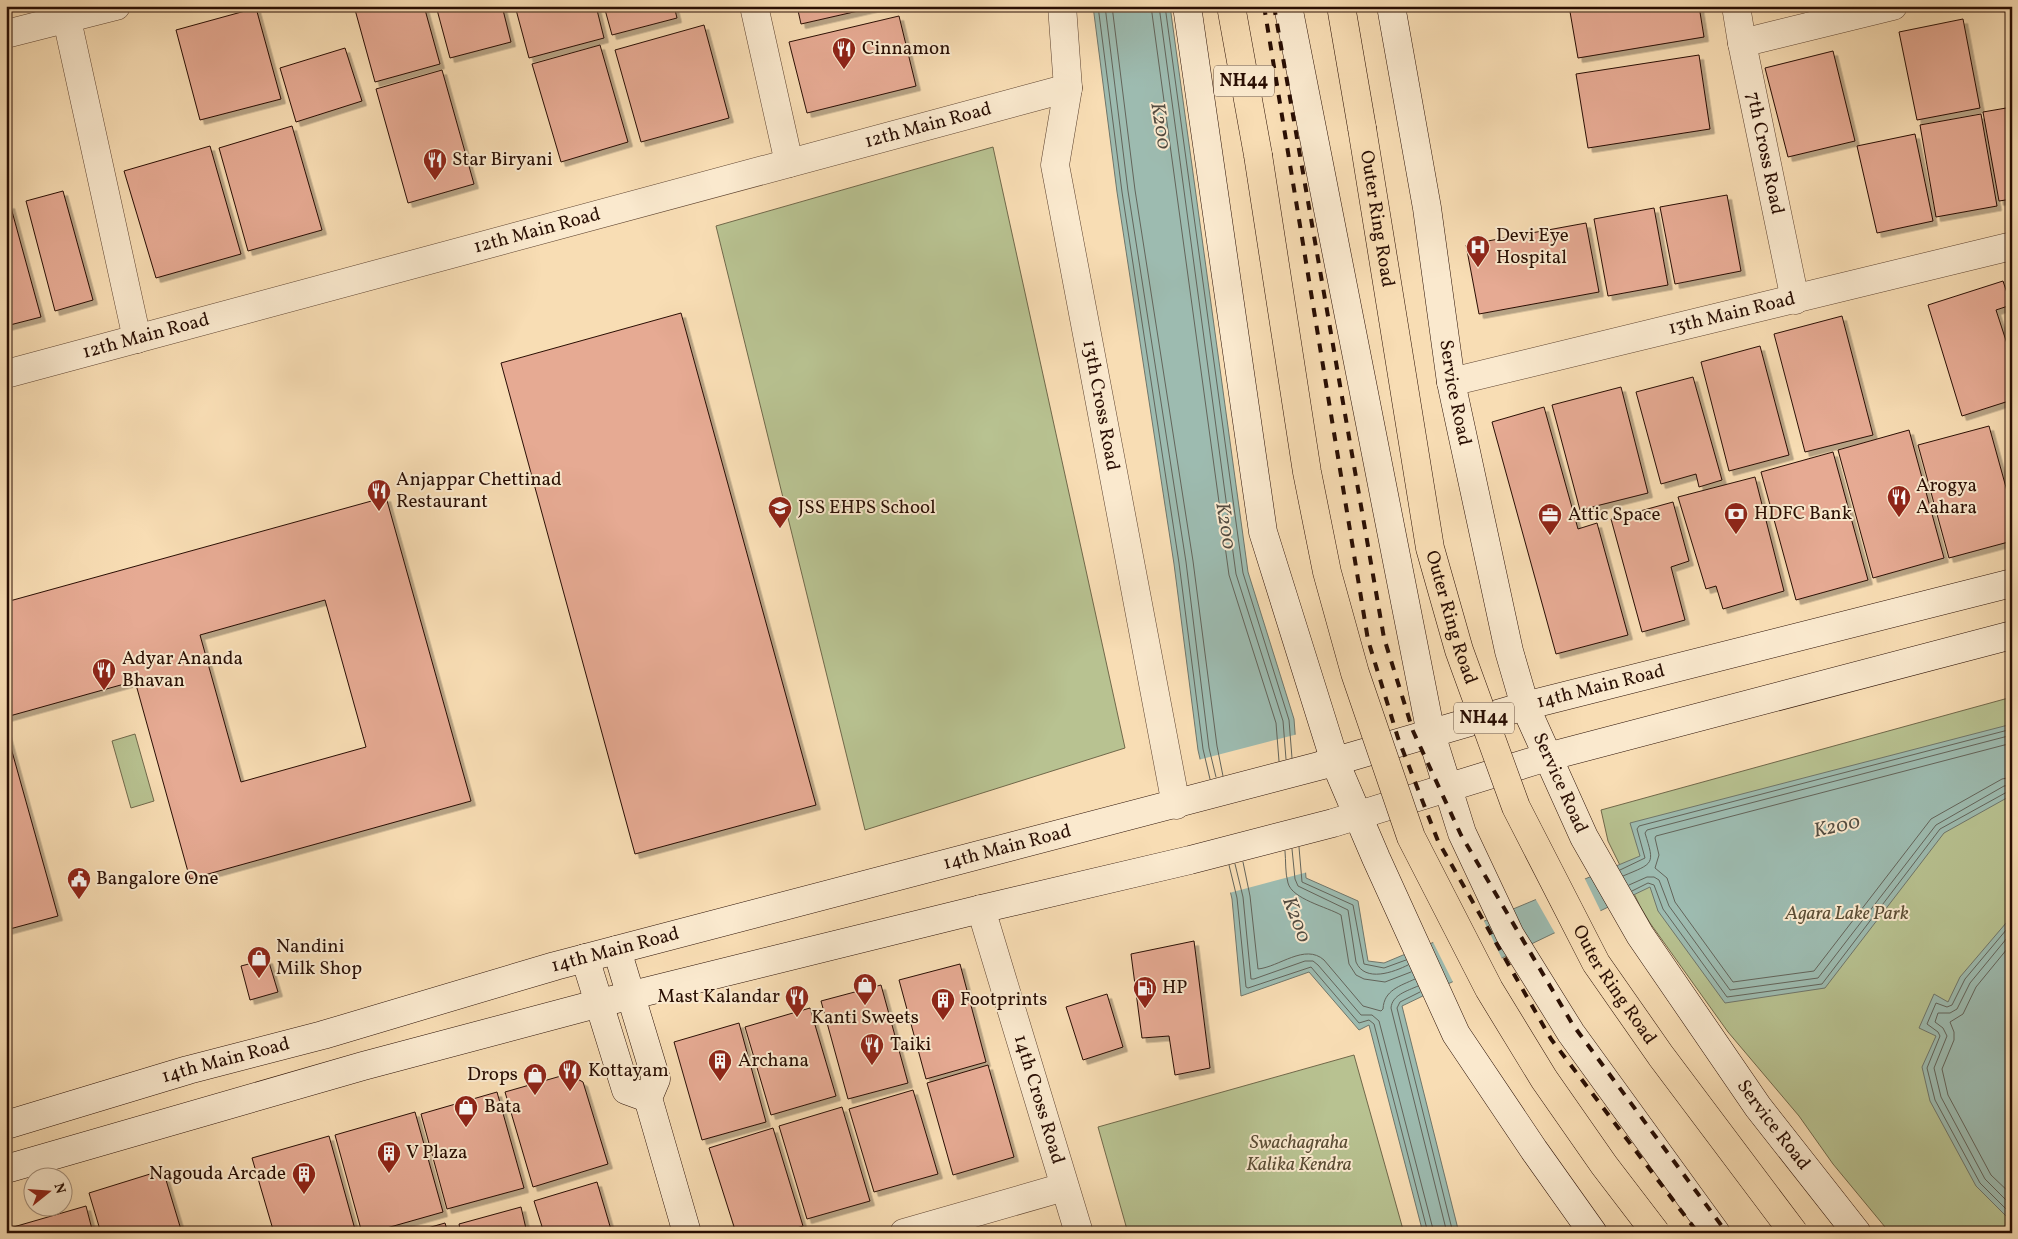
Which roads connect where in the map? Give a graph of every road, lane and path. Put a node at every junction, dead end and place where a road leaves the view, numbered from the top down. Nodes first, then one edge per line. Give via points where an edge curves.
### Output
1 (116, 6) edge
2 (754, 6) edge
3 (1062, 6) edge
4 (1186, 6) edge
5 (1231, 6) edge
6 (1288, 6) edge
7 (1341, 6) edge
8 (1391, 6) edge
9 (1736, 6) edge
10 (1893, 6) edge
11 (65, 12) edge
12 (6, 34) edge
13 (1742, 42) junction
14 (1068, 88) junction
15 (789, 163) junction
16 (2012, 246) edge
17 (1795, 300) junction
18 (137, 339) junction
19 (6, 374) edge
20 (1451, 382) junction
21 (2012, 583) edge
22 (2012, 635) edge
23 (1525, 706) junction
24 (1430, 734) junction
25 (1547, 757) junction
26 (1327, 764) junction
27 (1447, 786) junction
28 (1176, 804) junction
29 (1345, 819) junction
30 (981, 909) junction
31 (617, 950) junction
32 (585, 958) junction
33 (630, 996) junction
34 (600, 1003) junction
35 (648, 1098) junction
36 (6, 1125) edge
37 (6, 1169) edge
38 (1064, 1187) junction
39 (687, 1233) edge
40 (904, 1233) edge
41 (1078, 1233) edge
42 (1593, 1233) edge
43 (1656, 1233) edge
44 (1716, 1233) edge
45 (1794, 1233) edge
46 (1856, 1233) edge

1 - 11 street
2 - 15 street
3 - 14 street, 13th Cross Road
4 - 26 street via 1263,532
5 - 43 highway, NH44, bridge via 1258,155 1307,472 1327,572 1355,673 1411,837 1488,989 1604,1165
6 - 24 street
7 - 45 highway, Outer Ring Road / NH44, bridge via 1430,548 1459,650 1516,807 1596,962 1661,1056
8 - 20 street, Service Road via 1427,208
9 - 13 street, 7th Cross Road
10 - 13 street
11 - 12 street
11 - 18 street
13 - 17 street, 7th Cross Road
14 - 15 street, 12th Main Road
14 - 28 street, 13th Cross Road via 1055,165
15 - 18 street, 12th Main Road
16 - 17 street, 13th Main Road
17 - 20 street, 13th Main Road
18 - 19 street, 12th Main Road
20 - 23 street, Service Road via 1509,651
21 - 23 street, 14th Main Road
22 - 25 street
23 - 24 street, 14th Main Road
23 - 25 street, Service Road
24 - 26 street, 14th Main Road
24 - 27 street
25 - 27 street
25 - 46 street, Service Road via 1584,837 1640,935 1758,1107
26 - 28 street, 14th Main Road
26 - 29 street
27 - 29 street
27 - 44 street via 1462,833 1510,935 1572,1033
28 - 31 street, 14th Main Road
29 - 30 street
29 - 42 street via 1456,1034
30 - 33 street
30 - 38 street, 14th Cross Road
31 - 32 street, 14th Main Road
31 - 33 street
32 - 34 street
32 - 36 street, 14th Main Road
33 - 34 street
33 - 35 street via 656,1079
34 - 35 street via 626,1090
34 - 37 street via 363,1066
35 - 39 street
38 - 40 street
38 - 41 street, 14th Cross Road

